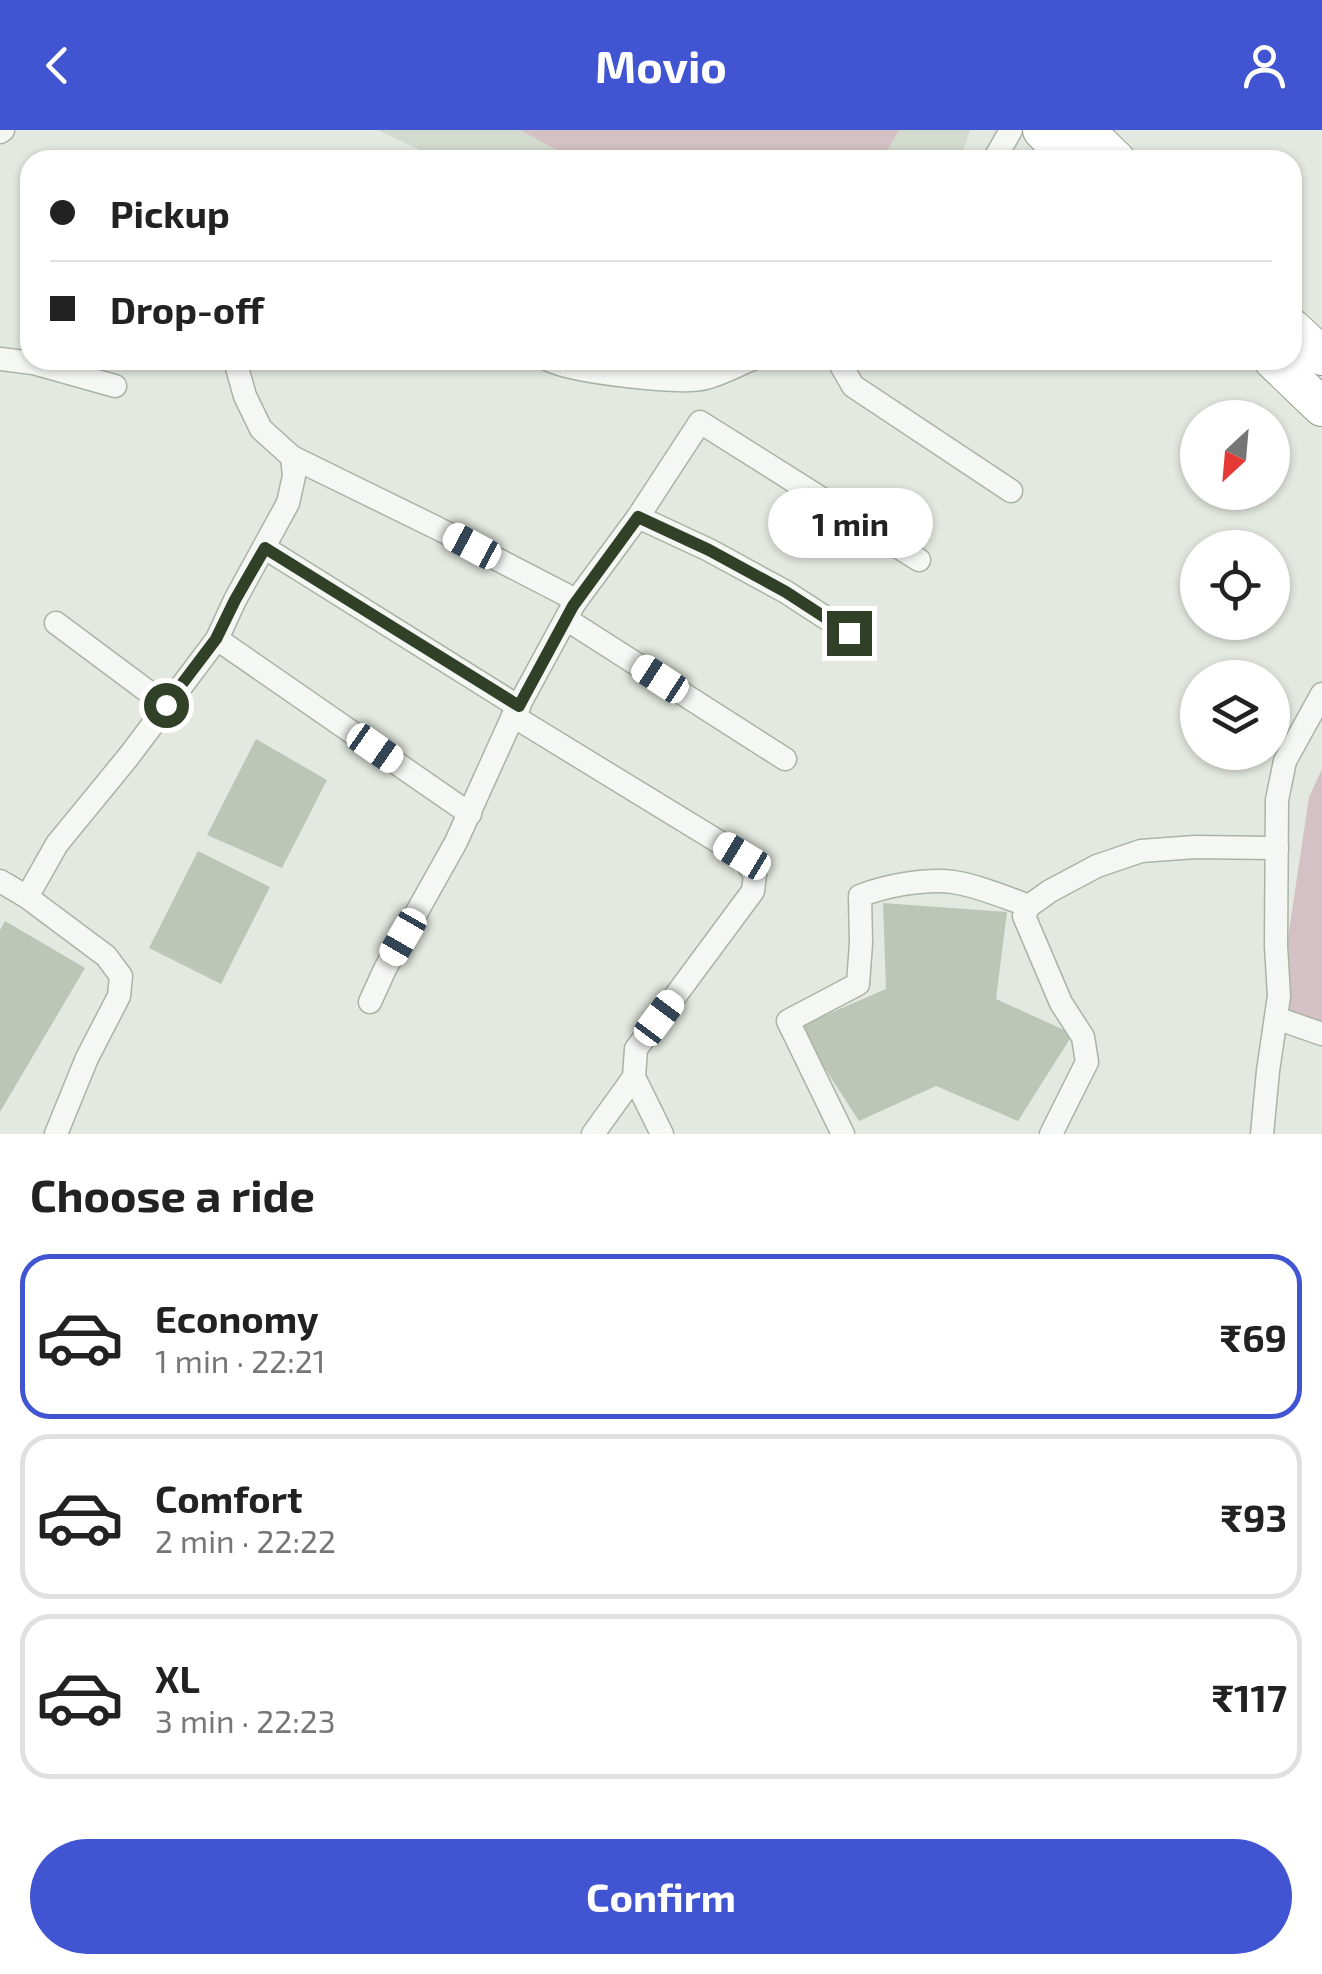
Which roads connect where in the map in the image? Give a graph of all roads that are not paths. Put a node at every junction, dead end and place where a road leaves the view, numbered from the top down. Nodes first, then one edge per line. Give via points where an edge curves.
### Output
1 (1042, 130) edge
2 (1085, 130) edge
3 (1062, 150) edge
4 (1106, 150) edge
5 (1302, 337) edge
6 (1322, 356) edge
7 (58, 370) edge
8 (238, 370) edge
9 (592, 370) edge
10 (725, 370) edge
11 (844, 370) edge
12 (1283, 370) edge
13 (115, 386) dead end
14 (1322, 407) edge
15 (292, 456) junction
16 (1011, 491) dead end
17 (638, 517) junction
18 (265, 548) junction
19 (919, 560) dead end
20 (569, 612) junction
21 (56, 623) dead end
22 (849, 633) dead end
23 (216, 639) junction
24 (1322, 694) edge
25 (166, 705) junction
26 (516, 711) junction
27 (785, 759) dead end
28 (470, 814) junction
29 (1277, 848) junction
30 (0, 882) edge
31 (27, 897) junction
32 (1029, 906) junction
33 (370, 1002) dead end
34 (1276, 1018) junction
35 (1322, 1034) edge
36 (634, 1078) junction
37 (56, 1134) edge
38 (593, 1134) edge
39 (662, 1134) edge
40 (842, 1134) edge
41 (1050, 1134) edge
42 (1262, 1134) edge

1 - 3 highway
2 - 4 highway
5 - 6 highway
7 - 13 street
8 - 15 street via 261,429
9 - 10 street via 703,379
11 - 16 street via 853,386
12 - 14 highway
15 - 18 street via 288,503
15 - 20 street via 576,600
17 - 19 street via 700,422
17 - 20 street
17 - 22 street via 786,592
18 - 23 street
18 - 26 street
20 - 26 street
20 - 27 street
21 - 25 street
23 - 25 street
23 - 28 street
24 - 29 street via 1285,761
25 - 31 street via 57,844
26 - 28 street
26 - 36 street via 742,856 754,875 752,891 636,1049
28 - 33 street
29 - 32 street via 1141,851 1097,866
29 - 34 street
30 - 31 street
31 - 37 street via 106,956 121,976 119,996
32 - 40 street via 950,882 884,886 860,896 858,984 788,1021
32 - 41 street via 1024,916 1061,1003 1084,1037 1087,1062
34 - 35 street
34 - 42 street
36 - 38 street
36 - 39 street

